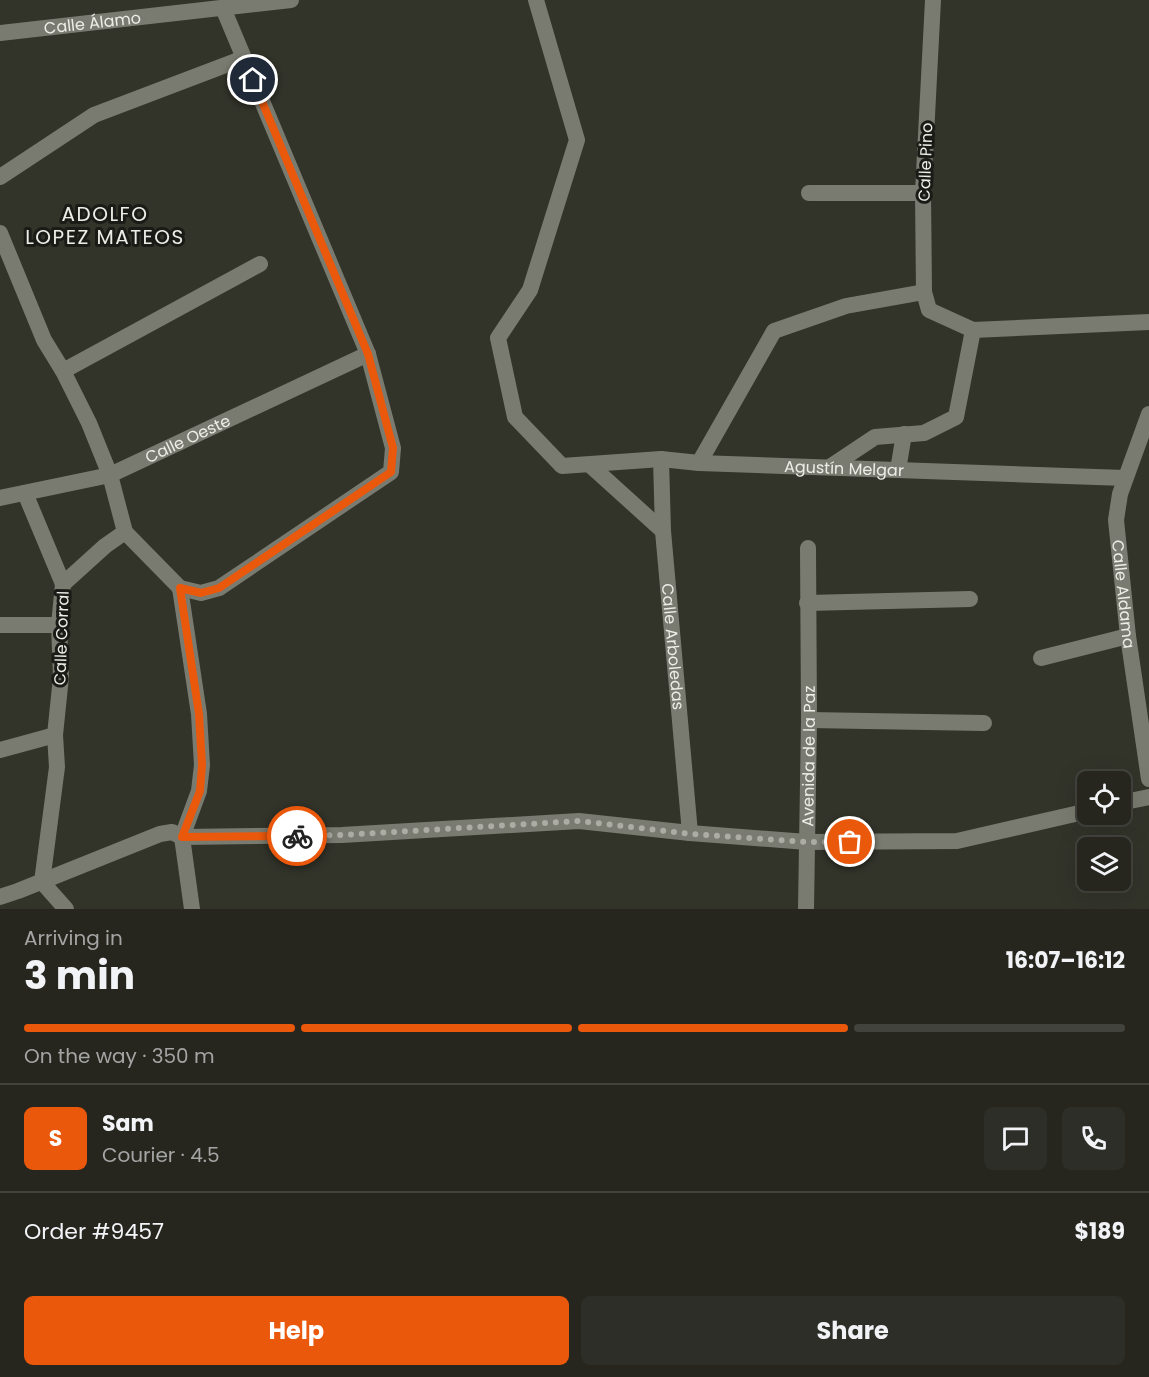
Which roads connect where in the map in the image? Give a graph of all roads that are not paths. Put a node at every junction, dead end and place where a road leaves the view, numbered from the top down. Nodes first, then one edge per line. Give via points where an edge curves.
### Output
1 (291, 0) edge
2 (536, 0) edge
3 (932, 7) edge
4 (223, 8) junction
5 (0, 33) edge
6 (244, 58) junction
7 (0, 177) edge
8 (809, 193) dead end
9 (923, 193) junction
10 (0, 233) edge
11 (260, 264) dead end
12 (924, 292) junction
13 (1149, 322) edge
14 (973, 330) junction
15 (368, 354) junction
16 (63, 371) junction
17 (1149, 414) edge
18 (904, 434) junction
19 (661, 459) junction
20 (699, 463) junction
21 (590, 465) junction
22 (830, 467) junction
23 (898, 470) junction
24 (110, 475) junction
25 (1125, 478) junction
26 (25, 493) junction
27 (0, 498) edge
28 (663, 531) junction
29 (125, 532) junction
30 (808, 548) dead end
31 (63, 584) junction
32 (180, 588) junction
33 (970, 599) dead end
34 (807, 603) junction
35 (0, 625) edge
36 (59, 625) junction
37 (1128, 636) junction
38 (1041, 658) dead end
39 (808, 720) junction
40 (984, 723) dead end
41 (55, 735) junction
42 (0, 750) edge
43 (1149, 779) edge
44 (1149, 797) edge
45 (1131, 801) edge
46 (1077, 814) edge
47 (690, 834) junction
48 (182, 837) junction
49 (807, 842) junction
50 (42, 882) junction
51 (0, 897) edge
52 (66, 909) edge
53 (192, 909) edge
54 (806, 909) edge

1 - 4 street, Calle Álamo
2 - 21 street, Agustín Melgar via 577,140 530,290 498,338 515,417 562,466
3 - 9 street, Calle Pino
4 - 5 street, Calle Álamo
4 - 6 street
6 - 7 street via 94,115
6 - 15 street
8 - 9 street
9 - 12 street, Calle Pino
10 - 16 street via 44,340
11 - 16 street
12 - 14 street, Calle Pino via 929,310
12 - 20 street via 846,306 774,331
13 - 14 street
14 - 18 street via 957,417 924,433
15 - 24 street, Calle Oeste
15 - 32 street via 393,448 391,472 219,588 201,593
16 - 24 street
17 - 25 street, Calle Aldama
18 - 22 street via 875,437
18 - 23 street
19 - 20 street, Agustín Melgar
19 - 21 street, Agustín Melgar
19 - 28 street, Calle Arboledas
20 - 22 street, Agustín Melgar
21 - 28 street
22 - 23 street, Agustín Melgar
23 - 25 street, Agustín Melgar
24 - 26 street, Calle Oeste
24 - 29 street
25 - 37 street, Calle Aldama via 1116,520
26 - 27 street, Calle Oeste
26 - 31 street
28 - 47 street, Calle Arboledas
29 - 31 street, Calle Corral
29 - 32 street
30 - 34 street, Avenida de la Paz
31 - 36 street, Calle Corral
32 - 48 street via 199,714 202,765 200,791
33 - 34 street
34 - 39 street, Avenida de la Paz
35 - 36 street
36 - 41 street, Calle Corral via 61,677
37 - 38 street
37 - 43 street, Calle Aldama
39 - 40 street
39 - 49 street, Avenida de la Paz
41 - 42 street
41 - 50 street, Calle Corral via 57,767
44 - 45 street
46 - 49 street via 957,841
47 - 48 street via 579,821 342,835
47 - 49 street
48 - 50 street via 172,832 160,834
48 - 53 street
49 - 54 street, Avenida de la Paz
50 - 51 street
50 - 52 street

